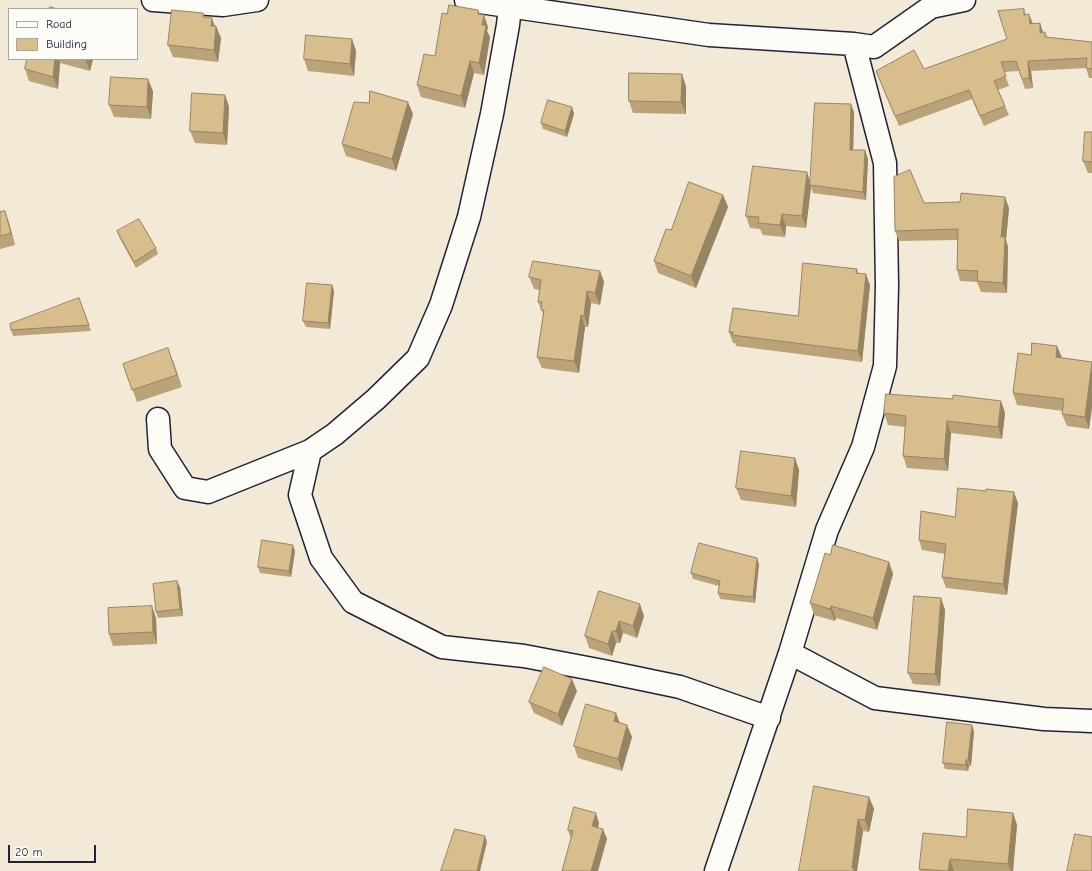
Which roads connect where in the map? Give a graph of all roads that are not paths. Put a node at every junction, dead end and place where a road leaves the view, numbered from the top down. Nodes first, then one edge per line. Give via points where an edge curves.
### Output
1 (153, 0) edge
2 (258, 0) edge
3 (466, 0) edge
4 (964, 0) edge
5 (510, 6) junction
6 (854, 44) junction
7 (158, 419) dead end
8 (310, 451) junction
9 (790, 654) junction
10 (769, 718) junction
11 (1092, 721) edge
12 (716, 871) edge

1 - 2 street via 223,5
3 - 5 street
4 - 6 street via 931,8 874,47
5 - 6 street via 709,35
5 - 8 street via 492,114 469,217 441,306 418,358 376,400
6 - 9 street via 885,163 885,366 863,447 827,530
7 - 8 street via 160,449 185,488 208,492
8 - 10 street via 300,495 321,558 353,602 442,647 524,656 680,687
9 - 10 street
9 - 11 street via 875,698 1044,720
10 - 12 street

